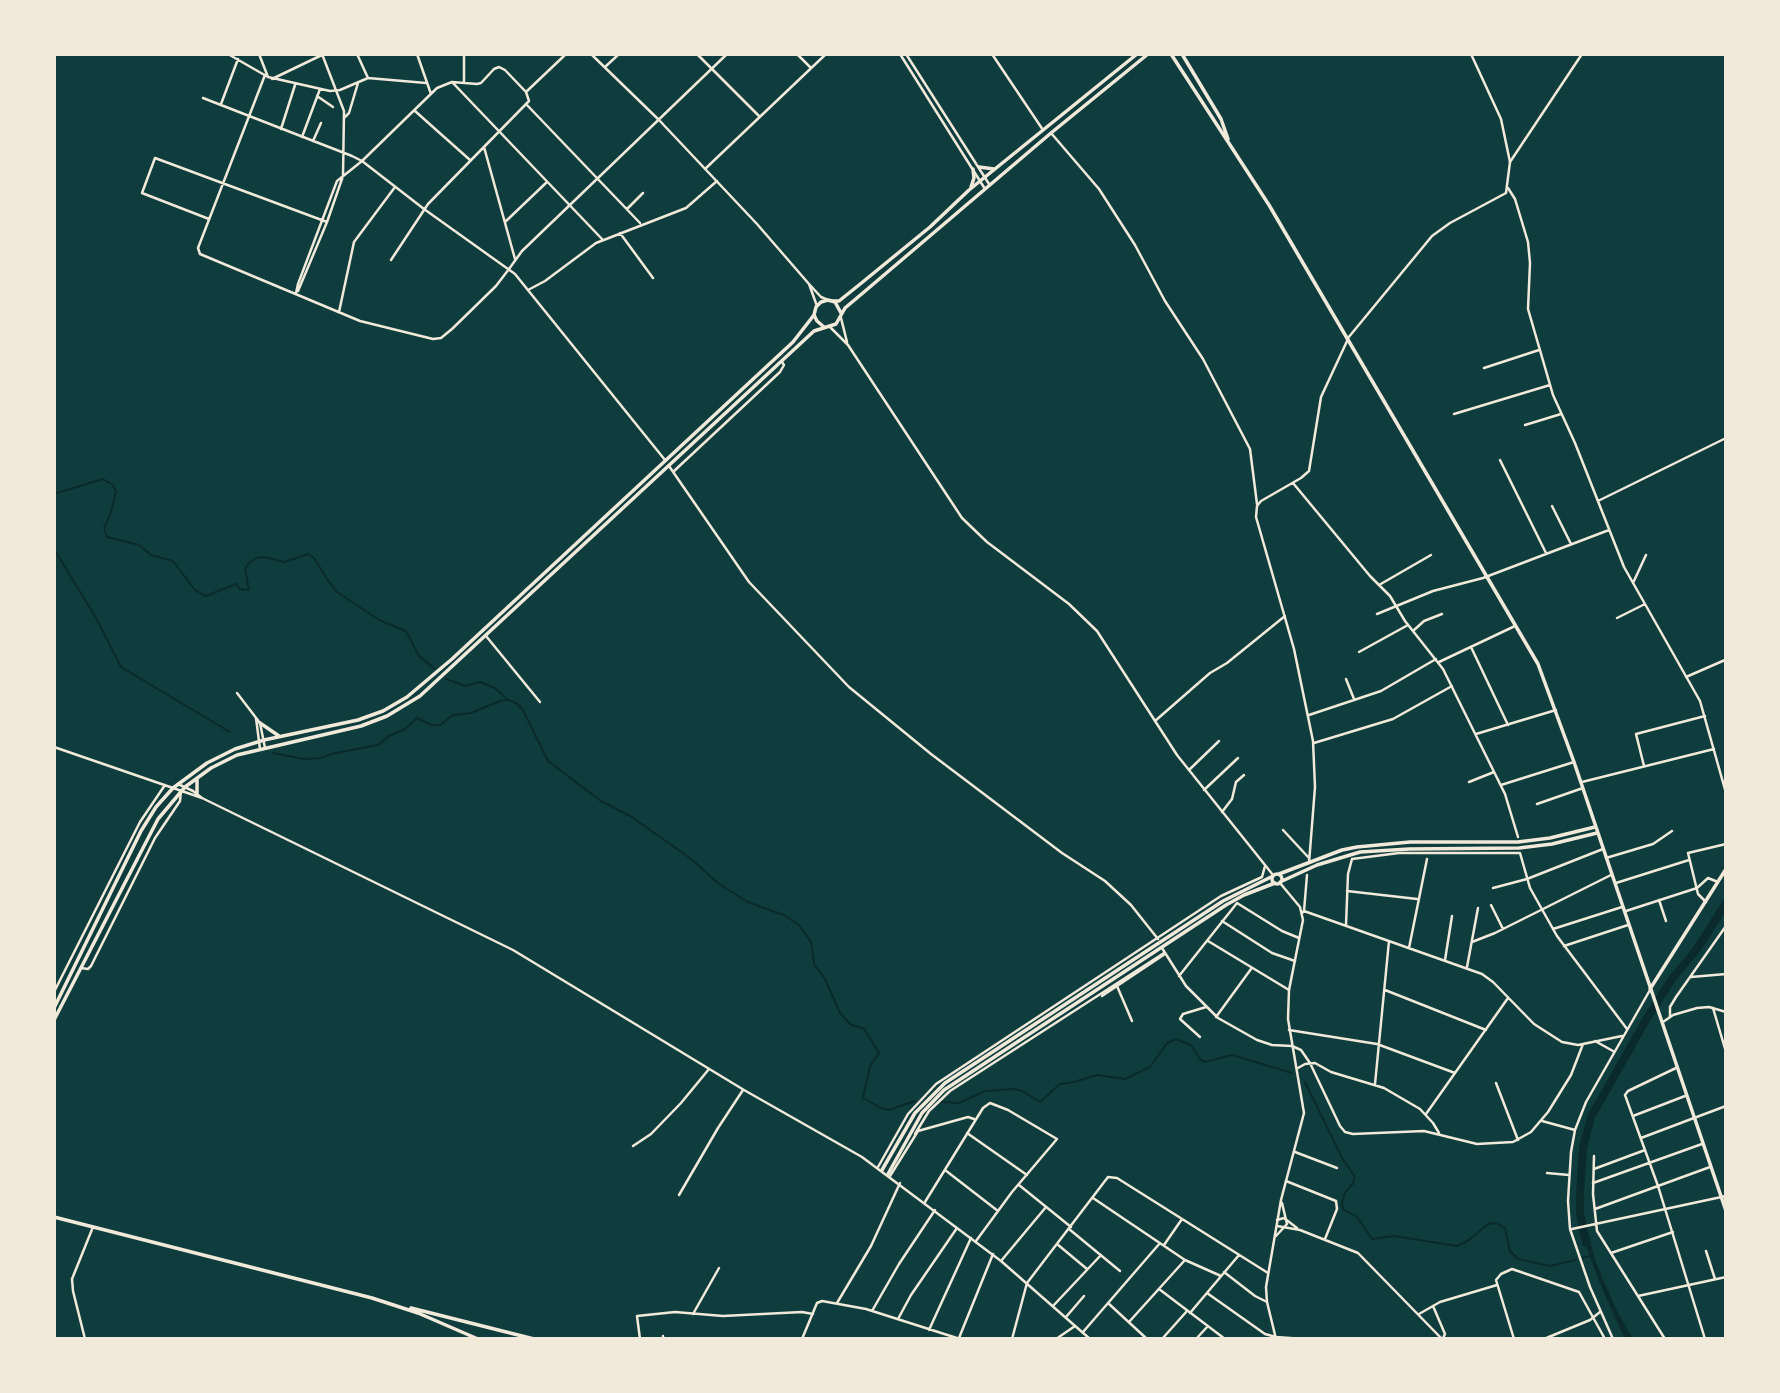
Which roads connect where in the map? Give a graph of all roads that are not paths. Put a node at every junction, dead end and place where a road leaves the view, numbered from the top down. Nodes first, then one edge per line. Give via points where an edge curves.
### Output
1 (228, 54) edge
2 (259, 54) edge
3 (357, 54) edge
4 (417, 54) edge
5 (464, 54) edge
6 (566, 54) edge
7 (591, 54) edge
8 (619, 54) edge
9 (697, 54) edge
10 (727, 54) edge
11 (797, 54) edge
12 (826, 54) edge
13 (900, 54) edge
14 (906, 54) edge
15 (992, 54) edge
16 (1137, 54) edge
17 (1148, 54) edge
18 (1171, 54) edge
19 (1182, 54) edge
20 (1471, 54) edge
21 (1582, 54) edge
22 (323, 55) edge
23 (238, 59) junction
24 (605, 68) junction
25 (811, 68) junction
26 (712, 69) junction
27 (268, 77) junction
28 (368, 78) junction
29 (452, 82) junction
30 (464, 82) junction
31 (358, 83) junction
32 (426, 83) junction
33 (295, 84) junction
34 (320, 89) junction
35 (336, 92) junction
36 (526, 92) junction
37 (431, 94) junction
38 (317, 96) junction
39 (203, 98) dead end
40 (526, 104) junction
41 (220, 106) junction
42 (334, 107) dead end
43 (415, 110) junction
44 (248, 116) junction
45 (345, 117) junction
46 (760, 117) junction
47 (659, 120) junction
48 (321, 123) dead end
49 (281, 129) junction
50 (1043, 130) junction
51 (499, 131) junction
52 (1051, 133) junction
53 (302, 137) junction
54 (313, 141) junction
55 (1229, 141) junction
56 (484, 146) junction
57 (344, 153) junction
58 (470, 160) junction
59 (362, 161) junction
60 (1510, 162) junction
61 (979, 167) junction
62 (996, 168) junction
63 (705, 169) junction
64 (973, 169) junction
65 (343, 176) junction
66 (985, 177) junction
67 (598, 178) junction
68 (717, 181) junction
69 (980, 181) junction
70 (224, 182) junction
71 (547, 182) junction
72 (395, 187) junction
73 (988, 187) junction
74 (1508, 188) junction
75 (969, 190) junction
76 (643, 193) dead end
77 (570, 205) junction
78 (424, 209) junction
79 (626, 209) junction
80 (209, 220) junction
81 (323, 220) junction
82 (327, 222) junction
83 (505, 222) junction
84 (641, 224) junction
85 (620, 232) junction
86 (603, 240) junction
87 (515, 259) junction
88 (391, 260) dead end
89 (509, 269) junction
90 (653, 278) dead end
91 (808, 284) junction
92 (528, 290) junction
93 (296, 293) junction
94 (830, 301) junction
95 (817, 306) junction
96 (339, 312) junction
97 (814, 315) junction
98 (841, 317) junction
99 (828, 327) junction
100 (1348, 338) junction
101 (848, 345) junction
102 (1539, 351) junction
103 (782, 362) junction
104 (1484, 368) dead end
105 (1550, 385) junction
106 (1454, 414) dead end
107 (1561, 414) junction
108 (1525, 425) dead end
109 (1726, 438) edge
110 (665, 460) junction
111 (1500, 460) dead end
112 (669, 466) junction
113 (673, 472) junction
114 (1293, 483) junction
115 (1598, 501) junction
116 (1258, 505) junction
117 (1552, 506) dead end
118 (1609, 530) junction
119 (1571, 544) junction
120 (1546, 553) junction
121 (1431, 555) dead end
122 (1646, 555) dead end
123 (1488, 576) junction
124 (1633, 583) junction
125 (1379, 585) junction
126 (1645, 604) junction
127 (1396, 605) junction
128 (1377, 614) dead end
129 (1442, 614) dead end
130 (1285, 617) junction
131 (1617, 618) dead end
132 (1408, 625) junction
133 (1517, 625) junction
134 (1413, 631) junction
135 (486, 636) junction
136 (1471, 647) junction
137 (1359, 652) dead end
138 (1725, 660) edge
139 (1437, 661) junction
140 (1686, 677) junction
141 (1346, 679) dead end
142 (1452, 686) junction
143 (237, 693) dead end
144 (1354, 700) junction
145 (540, 702) dead end
146 (1556, 710) junction
147 (1309, 715) junction
148 (1705, 716) junction
149 (256, 718) junction
150 (1155, 721) junction
151 (260, 723) junction
152 (1508, 724) junction
153 (1475, 734) junction
154 (281, 736) junction
155 (264, 740) junction
156 (1219, 741) dead end
157 (258, 742) junction
158 (1313, 743) junction
159 (54, 747) edge
160 (262, 748) junction
161 (1714, 749) junction
162 (1238, 758) dead end
163 (1574, 762) junction
164 (1644, 766) junction
165 (1189, 770) junction
166 (1494, 772) junction
167 (1244, 775) dead end
168 (197, 778) junction
169 (1469, 782) dead end
170 (1581, 782) junction
171 (178, 784) junction
172 (165, 785) junction
173 (1501, 785) junction
174 (186, 787) junction
175 (173, 788) junction
176 (1583, 788) junction
177 (1204, 790) junction
178 (181, 791) junction
179 (197, 793) junction
180 (1726, 793) edge
181 (202, 798) junction
182 (1537, 804) dead end
183 (1222, 812) junction
184 (1595, 827) junction
185 (1283, 830) dead end
186 (1672, 831) dead end
187 (1597, 833) junction
188 (1518, 837) dead end
189 (1726, 844) edge
190 (1603, 849) junction
191 (1606, 858) junction
192 (1427, 859) dead end
193 (1309, 860) junction
194 (1689, 860) junction
195 (1265, 864) junction
196 (1726, 869) edge
197 (1307, 874) dead end
198 (1275, 875) junction
199 (1612, 875) junction
200 (1527, 879) junction
201 (1718, 882) junction
202 (1278, 883) junction
203 (1614, 883) junction
204 (1493, 888) dead end
205 (1697, 888) junction
206 (1347, 891) junction
207 (1418, 900) junction
208 (1659, 900) junction
209 (1706, 902) junction
210 (1491, 905) dead end
211 (1478, 908) dead end
212 (1542, 909) junction
213 (1623, 909) junction
214 (1303, 912) junction
215 (1452, 916) dead end
216 (1666, 920) dead end
217 (1222, 921) junction
218 (1346, 925) junction
219 (1628, 925) junction
220 (1726, 926) edge
221 (1503, 929) junction
222 (1553, 929) junction
223 (1300, 938) junction
224 (1158, 939) junction
225 (1208, 940) junction
226 (1389, 941) junction
227 (1472, 942) junction
228 (1564, 946) junction
229 (1409, 948) junction
230 (1163, 952) junction
231 (1445, 960) junction
232 (1295, 961) junction
233 (1468, 967) junction
234 (81, 968) junction
235 (1252, 968) junction
236 (1726, 974) edge
237 (62, 976) junction
238 (1179, 976) junction
239 (1690, 977) junction
240 (68, 979) junction
241 (1117, 986) junction
242 (1289, 990) junction
243 (1383, 990) junction
244 (54, 992) edge
245 (1650, 992) junction
246 (1102, 996) dead end
247 (1508, 998) junction
248 (1206, 1007) junction
249 (54, 1008) edge
250 (1713, 1008) junction
251 (1726, 1012) edge
252 (1216, 1017) junction
253 (1670, 1017) junction
254 (54, 1020) edge
255 (1132, 1021) dead end
256 (1661, 1024) junction
257 (1627, 1029) junction
258 (1289, 1030) junction
259 (1486, 1030) junction
260 (1622, 1036) junction
261 (1200, 1037) dead end
262 (1595, 1041) junction
263 (1377, 1044) junction
264 (1583, 1044) junction
265 (1292, 1046) junction
266 (1613, 1051) junction
267 (1726, 1052) edge
268 (1310, 1063) junction
269 (1298, 1068) junction
270 (1677, 1068) junction
271 (709, 1069) junction
272 (1455, 1073) junction
273 (1496, 1083) dead end
274 (1375, 1084) junction
275 (744, 1090) junction
276 (1686, 1096) junction
277 (1726, 1107) edge
278 (1426, 1114) junction
279 (1633, 1116) junction
280 (1694, 1118) junction
281 (976, 1120) junction
282 (1541, 1121) junction
283 (1576, 1130) junction
284 (967, 1133) junction
285 (1439, 1133) junction
286 (915, 1134) junction
287 (1641, 1139) junction
288 (1518, 1140) junction
289 (1702, 1144) junction
290 (633, 1146) dead end
291 (1645, 1150) junction
292 (1295, 1152) junction
293 (1594, 1156) dead end
294 (1650, 1164) junction
295 (1710, 1167) junction
296 (1337, 1168) dead end
297 (880, 1169) junction
298 (1594, 1169) junction
299 (945, 1170) junction
300 (1547, 1173) dead end
301 (889, 1175) junction
302 (1027, 1175) junction
303 (1569, 1175) junction
304 (1286, 1181) junction
305 (900, 1184) junction
306 (1593, 1184) junction
307 (1018, 1185) junction
308 (1658, 1186) junction
309 (679, 1195) dead end
310 (1723, 1196) edge
311 (1093, 1198) junction
312 (1281, 1200) junction
313 (925, 1202) junction
314 (1046, 1207) junction
315 (1665, 1209) junction
316 (935, 1210) junction
317 (1594, 1210) junction
318 (998, 1211) junction
319 (1726, 1211) edge
320 (54, 1217) edge
321 (1182, 1219) junction
322 (1286, 1219) junction
323 (1277, 1221) junction
324 (1596, 1224) junction
325 (93, 1227) junction
326 (958, 1227) junction
327 (1070, 1228) junction
328 (1284, 1228) junction
329 (1571, 1229) junction
330 (1300, 1230) junction
331 (1673, 1232) junction
332 (971, 1238) junction
333 (1325, 1239) junction
334 (1274, 1240) junction
335 (976, 1241) junction
336 (1058, 1244) junction
337 (1162, 1244) junction
338 (1706, 1251) dead end
339 (1611, 1253) junction
340 (993, 1254) junction
341 (1101, 1255) junction
342 (1239, 1255) junction
343 (1185, 1260) junction
344 (1001, 1261) junction
345 (719, 1268) dead end
346 (1087, 1269) junction
347 (1120, 1271) dead end
348 (1269, 1273) junction
349 (1223, 1274) junction
350 (1726, 1277) edge
351 (1715, 1279) junction
352 (1027, 1283) junction
353 (1690, 1284) junction
354 (1497, 1285) junction
355 (1159, 1289) junction
356 (1207, 1293) junction
357 (1084, 1296) dead end
358 (1639, 1296) junction
359 (1267, 1302) junction
360 (837, 1303) junction
361 (1108, 1303) junction
362 (1053, 1306) junction
363 (1433, 1306) junction
364 (402, 1307) junction
365 (872, 1311) junction
366 (1188, 1312) junction
367 (1600, 1312) junction
368 (693, 1314) junction
369 (813, 1314) junction
370 (1419, 1314) junction
371 (1066, 1317) junction
372 (1594, 1318) junction
373 (898, 1319) junction
374 (1129, 1322) junction
375 (1076, 1326) junction
376 (1208, 1326) junction
377 (1443, 1328) junction
378 (929, 1330) junction
379 (1083, 1332) junction
380 (1436, 1332) junction
381 (943, 1334) junction
382 (1556, 1337) edge
383 (1058, 1338) edge
384 (1276, 1338) edge
385 (85, 1339) edge
386 (478, 1339) edge
387 (534, 1339) edge
388 (640, 1339) edge
389 (802, 1339) edge
390 (941, 1339) edge
391 (959, 1339) edge
392 (1012, 1339) edge
393 (1090, 1339) edge
394 (1147, 1339) edge
395 (1162, 1339) edge
396 (1196, 1339) edge
397 (1225, 1339) edge
398 (1304, 1339) edge
399 (1442, 1339) edge
400 (1514, 1339) edge
401 (1544, 1339) edge
402 (1605, 1339) edge
403 (1612, 1339) edge
404 (1665, 1339) edge
405 (1705, 1339) edge

1 - 23 street
2 - 27 street
3 - 28 street
4 - 32 street
5 - 30 street
6 - 36 street
7 - 24 street
8 - 24 street
9 - 26 street
10 - 26 street
11 - 25 street
12 - 25 street
13 - 64 street
14 - 61 street
15 - 50 street
16 - 50 main road
17 - 52 main road
18 - 55 main road
19 - 55 main road
20 - 60 street via 1501,119
21 - 60 street
22 - 27 street
22 - 35 street
23 - 27 street
23 - 41 street
24 - 47 street
25 - 46 street
26 - 46 street
26 - 47 street
27 - 33 street
27 - 44 street
28 - 31 street
28 - 32 street
29 - 30 street
29 - 37 street
29 - 51 street
30 - 36 street via 481,83 499,67
31 - 35 street
31 - 45 street
32 - 37 street
33 - 34 street
33 - 49 street
34 - 35 street
34 - 38 street
35 - 45 street
36 - 40 street via 530,98
37 - 43 street
38 - 42 street
38 - 53 street
39 - 41 street
40 - 51 street
40 - 67 street
41 - 44 street
43 - 58 street
43 - 59 street
44 - 49 street
44 - 70 street
45 - 57 street
46 - 63 street
47 - 63 street
47 - 67 street
48 - 54 street
49 - 53 street
50 - 62 main road
51 - 56 street
51 - 71 street
52 - 73 main road
52 - 116 street via 1099,190 1198,350 1250,449
53 - 54 street
54 - 57 street
55 - 100 main road
56 - 58 street
56 - 83 street
57 - 59 street
57 - 65 street
58 - 78 street
59 - 65 street
59 - 72 street
60 - 74 street
61 - 62 main road
61 - 66 street
62 - 66 main road
63 - 68 street
64 - 69 street
64 - 75 main road
65 - 81 street
65 - 82 street
66 - 69 main road
66 - 73 street
67 - 77 street
67 - 79 street
68 - 84 street via 686,208
68 - 91 street
69 - 73 street
69 - 75 main road
70 - 80 street
70 - 80 street via 155,158 142,190
70 - 81 street
71 - 77 street
71 - 83 street
72 - 78 street
72 - 96 street via 354,242
73 - 98 main road
74 - 100 street via 1503,196 1432,236
74 - 102 street via 1516,199 1528,242 1528,309
75 - 94 main road via 839,301
76 - 79 street
77 - 86 street
77 - 87 street
78 - 88 street
78 - 89 street
79 - 84 street
80 - 93 street via 200,254
81 - 82 street
81 - 93 street
82 - 93 street
83 - 87 street
84 - 85 street
85 - 86 street
85 - 90 street
86 - 92 street
87 - 89 street
89 - 92 street
89 - 96 street via 439,338
91 - 94 street
91 - 95 street
92 - 110 street
93 - 96 street
94 - 95 main road
94 - 98 main road via 840,307
95 - 97 main road
97 - 99 main road via 819,324
97 - 110 main road via 793,342
98 - 99 main road
98 - 101 street
99 - 101 street
99 - 103 main road via 814,331
100 - 114 street via 1321,397 1310,467
100 - 123 main road
101 - 150 street via 962,518 1090,623
102 - 104 street
102 - 105 street
103 - 112 main road
103 - 113 street via 780,372
105 - 106 street
105 - 107 street
107 - 108 street
107 - 115 street
109 - 115 street
110 - 154 main road via 407,697 358,720
111 - 120 street
112 - 113 street
112 - 135 main road
113 - 224 street via 749,582 849,687 918,745 1105,881
114 - 116 street
114 - 125 street
115 - 118 street
116 - 130 street via 1257,524
117 - 119 street
118 - 119 street
118 - 124 street
119 - 120 street
120 - 123 street
121 - 125 street
122 - 124 street
123 - 127 street
123 - 133 main road
124 - 126 street
125 - 127 street
126 - 131 street
126 - 140 street
127 - 128 street
127 - 132 street
129 - 134 street
130 - 147 street
130 - 150 street
132 - 134 street
132 - 137 street
133 - 136 street
133 - 146 main road
134 - 139 street
135 - 145 street
135 - 160 main road via 431,687 387,716 349,730
136 - 139 street
136 - 152 street
138 - 140 street
139 - 142 street
139 - 144 street
140 - 148 street
141 - 144 street
142 - 153 street
142 - 158 street via 1401,716
143 - 149 street
144 - 147 street
146 - 152 street
146 - 163 main road
147 - 158 street
148 - 161 street
148 - 164 street via 1636,734
149 - 151 street
149 - 157 street
150 - 165 street
151 - 154 main road
151 - 155 street
152 - 153 street
153 - 166 street
154 - 155 main road
155 - 157 main road
155 - 160 street
156 - 165 street
157 - 160 street
157 - 171 main road via 218,757
158 - 193 street via 1315,787
159 - 172 street
160 - 168 main road via 230,758
161 - 164 street
161 - 180 street
162 - 177 street
163 - 170 main road
163 - 173 street
164 - 170 street
165 - 177 street
166 - 169 street
166 - 173 street
167 - 183 street
168 - 174 main road
168 - 179 main road
170 - 176 main road
171 - 174 street
171 - 175 main road
172 - 175 street
172 - 237 street via 140,822
173 - 188 street
174 - 178 main road
174 - 179 street
175 - 178 street
175 - 240 main road via 141,831
176 - 182 street
176 - 184 main road
177 - 183 street
178 - 181 street
178 - 234 main road via 158,819
178 - 234 street via 180,801 155,838 90,966
179 - 181 street
181 - 271 street via 501,944
183 - 195 street
184 - 187 main road
184 - 193 main road via 1518,842 1374,845
185 - 193 street
186 - 191 street via 1653,844
187 - 190 main road
187 - 202 main road via 1519,848 1360,852 1326,861
189 - 194 street via 1689,852
190 - 191 main road
190 - 200 street
191 - 199 main road
192 - 207 street
193 - 198 main road
194 - 203 street
194 - 205 street
195 - 198 street
195 - 224 street via 1262,877 1226,894
196 - 201 main road
197 - 214 street
198 - 202 main road
198 - 202 main road via 1282,878
198 - 297 main road via 1223,901 945,1083 917,1109
199 - 203 main road
199 - 212 street
200 - 204 street
200 - 206 street via 1520,853 1399,853 1350,861
200 - 212 street
201 - 205 street via 1708,878
201 - 209 main road
202 - 214 street
202 - 230 main road via 1234,900
203 - 213 main road
205 - 208 street
205 - 209 street
206 - 207 street
206 - 218 street
207 - 229 street
208 - 213 street
208 - 216 street
209 - 245 main road
210 - 221 street
211 - 227 street
212 - 221 street
212 - 222 street
213 - 219 main road
213 - 222 street
214 - 218 street
214 - 223 street
215 - 231 street
217 - 223 street via 1237,903
217 - 225 street
217 - 232 street via 1272,953
218 - 226 street
219 - 228 street
219 - 245 main road
220 - 239 street
221 - 227 street
222 - 228 street
223 - 232 street
224 - 297 street via 936,1084 906,1117
225 - 235 street
225 - 238 street
226 - 229 street
226 - 243 street
227 - 233 street
228 - 257 street
229 - 231 street
230 - 238 street
230 - 241 street
230 - 286 street via 953,1089 929,1111
230 - 301 main road via 941,1092 922,1113
231 - 233 street
232 - 242 street
233 - 247 street
234 - 254 main road
235 - 242 street
235 - 252 street
236 - 239 street
237 - 240 street
237 - 244 street
238 - 248 street
239 - 253 street via 1671,1005
240 - 249 main road
241 - 246 street
241 - 255 street
242 - 258 street
243 - 259 street
243 - 263 street
245 - 256 main road
245 - 257 street
247 - 259 street
247 - 264 street via 1551,1037
248 - 252 street
248 - 261 street via 1180,1019
250 - 251 street
250 - 253 street
250 - 267 street
252 - 265 street via 1257,1041
253 - 256 street
256 - 270 main road
257 - 260 street
258 - 263 street
258 - 265 street
259 - 272 street
260 - 262 street
260 - 266 street
262 - 264 street
262 - 266 street
263 - 272 street
263 - 274 street
264 - 282 street
265 - 268 street
265 - 269 street
266 - 283 street
268 - 269 street
268 - 274 street
268 - 285 street via 1345,1132
269 - 292 street via 1304,1113
270 - 276 main road
270 - 279 street via 1626,1093
271 - 275 street
271 - 290 street via 651,1135
272 - 278 street
273 - 288 street
274 - 278 street
275 - 297 street
275 - 309 street
276 - 279 street
276 - 280 main road
277 - 280 street
278 - 285 street
279 - 287 street
280 - 287 street
280 - 289 main road
281 - 284 street
281 - 286 street via 966,1117
281 - 302 street via 990,1103 1057,1139
282 - 283 street
282 - 288 street
283 - 303 street
284 - 299 street
284 - 302 street
285 - 288 street via 1486,1145
286 - 301 street
287 - 291 street
289 - 294 street
289 - 295 main road
291 - 294 street
291 - 298 street
292 - 296 street
292 - 304 street
293 - 298 street
294 - 306 street
294 - 308 street
295 - 308 street
295 - 310 main road
297 - 301 street
298 - 306 street
299 - 313 street
299 - 318 street
300 - 303 street
301 - 305 street
302 - 307 street
303 - 329 street
304 - 312 street
304 - 333 street via 1336,1201 1337,1211
305 - 313 street
305 - 360 street via 867,1254
306 - 317 street
307 - 314 street
307 - 318 street
308 - 315 street
308 - 317 street
310 - 315 street
310 - 319 main road
311 - 321 street via 1105,1180 1117,1178
311 - 327 street
311 - 337 street
312 - 322 street
312 - 323 street
313 - 316 street
314 - 327 street
314 - 344 street
315 - 324 street
315 - 331 street
316 - 326 street
316 - 365 street
317 - 324 street
318 - 335 street
320 - 325 main road
321 - 337 street
321 - 342 street
322 - 323 street
322 - 328 street
322 - 330 street
323 - 328 street via 1279,1228
323 - 334 street
324 - 329 street
324 - 339 street
325 - 364 main road
325 - 385 street via 72,1279
326 - 332 street
326 - 373 street
327 - 336 street
327 - 341 street
328 - 330 street
328 - 334 street
329 - 367 street
330 - 333 street
331 - 339 street
331 - 353 street
332 - 335 street
332 - 378 street
333 - 370 street via 1362,1255
334 - 348 street
335 - 340 street
336 - 346 street
336 - 352 street
337 - 343 street
337 - 361 street
338 - 351 street
339 - 358 street
340 - 344 street
340 - 391 street
341 - 346 street
341 - 347 street
342 - 348 street
342 - 349 street
343 - 349 street
343 - 355 street
344 - 352 street
345 - 368 street
346 - 362 street
348 - 359 street
349 - 356 street
349 - 359 street
350 - 351 street
351 - 353 street
352 - 362 street
352 - 392 street
353 - 358 street
353 - 405 street
354 - 363 street
354 - 372 street via 1497,1277 1506,1271 1530,1273 1577,1291
354 - 400 street
355 - 366 street
355 - 374 street
356 - 366 street
356 - 384 street via 1257,1330
357 - 371 street
358 - 404 street
359 - 384 street
360 - 365 street
360 - 369 street via 818,1302
361 - 374 street
361 - 379 street
362 - 371 street
363 - 370 street
363 - 377 street
364 - 386 main road
364 - 387 main road
365 - 373 street
366 - 376 street
366 - 395 street
367 - 372 street
367 - 403 street
368 - 369 street
368 - 388 street via 638,1316
369 - 389 street
370 - 380 street
371 - 375 street
372 - 382 street
372 - 402 street
373 - 378 street
374 - 394 street
375 - 379 street
375 - 383 street
376 - 396 street
376 - 397 street
377 - 380 street
377 - 399 street
378 - 381 street
379 - 393 street
380 - 399 street
381 - 390 street
381 - 391 street
382 - 401 street
384 - 398 street

